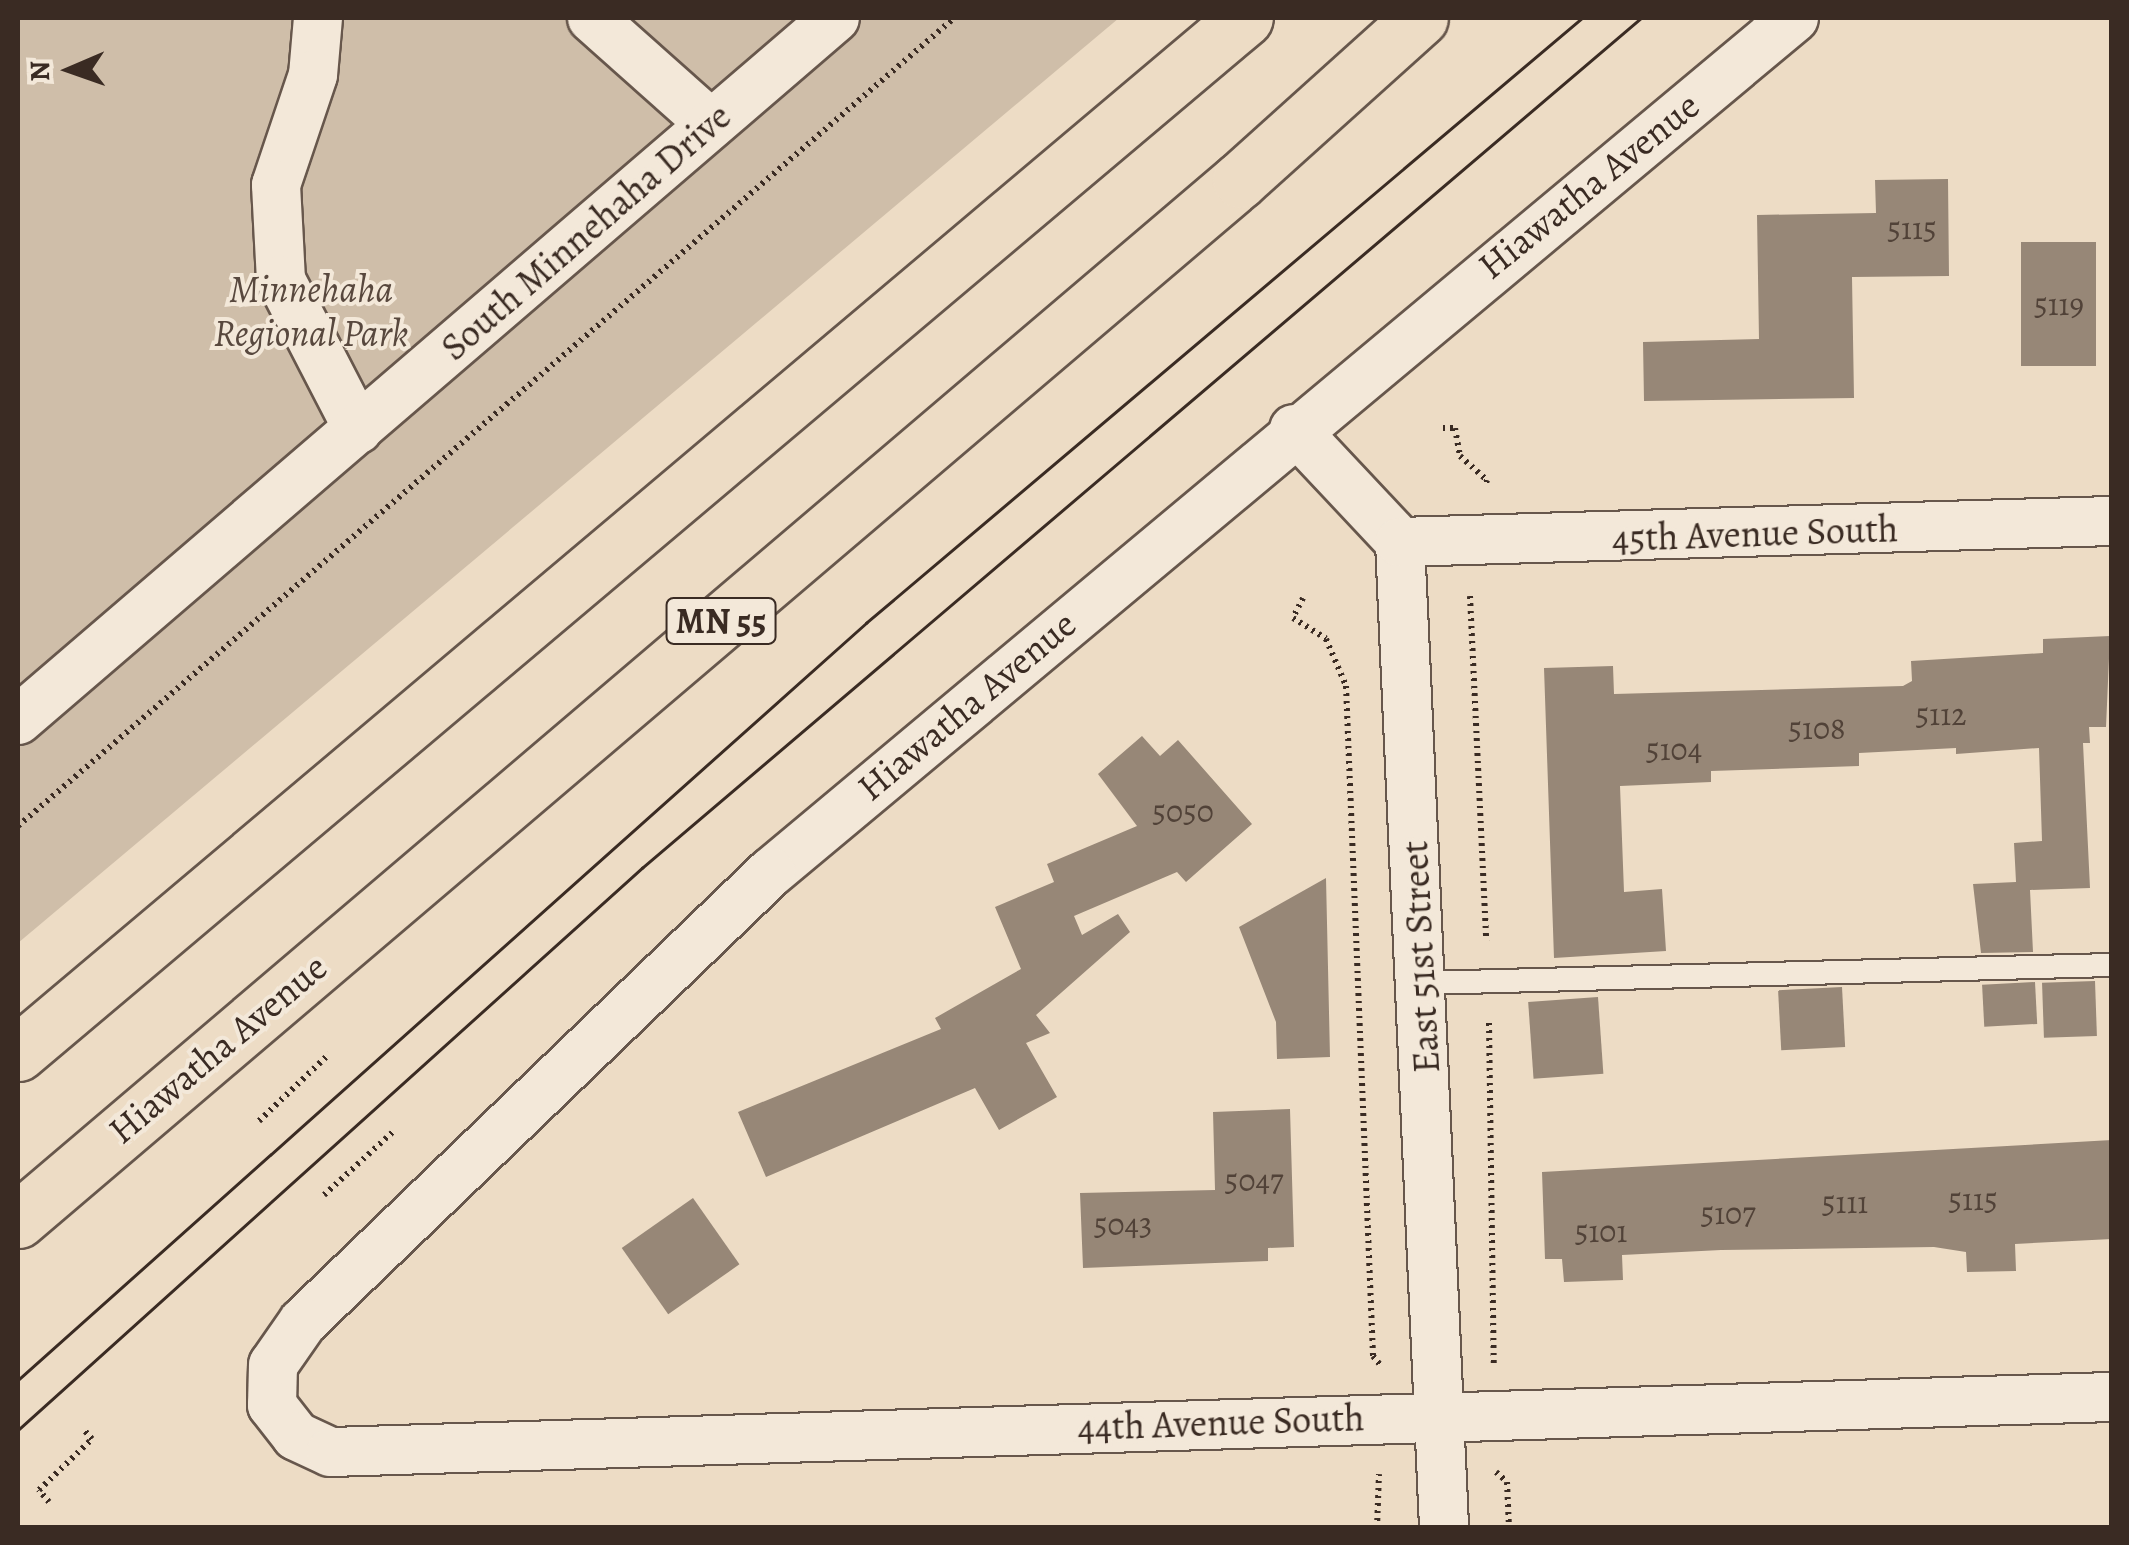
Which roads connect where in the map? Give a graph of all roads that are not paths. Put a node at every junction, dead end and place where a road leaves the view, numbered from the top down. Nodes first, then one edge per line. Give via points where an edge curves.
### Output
1 (318, 18) edge
2 (592, 18) edge
3 (835, 18) edge
4 (1245, 18) edge
5 (1420, 18) edge
6 (1794, 18) edge
7 (711, 124) junction
8 (1294, 428) junction
9 (358, 430) junction
10 (2112, 521) edge
11 (1400, 542) junction
12 (18, 720) edge
13 (2112, 965) edge
14 (1424, 982) junction
15 (18, 1053) edge
16 (18, 1220) edge
17 (2112, 1397) edge
18 (1440, 1416) junction
19 (330, 1452) joint
20 (1444, 1528) edge

1 - 9 street via 313,75 276,185 281,280
2 - 7 street
3 - 7 street, South Minnehaha Drive
4 - 15 highway
5 - 16 highway, Hiawatha Avenue / MN 55 via 1240,180
6 - 8 street, Hiawatha Avenue
7 - 9 street, South Minnehaha Drive
8 - 11 street
8 - 19 street, Hiawatha Avenue via 771,872 303,1322 273,1365 272,1406 296,1436
9 - 12 street, South Minnehaha Drive
10 - 11 street, 45th Avenue South
11 - 14 street, East 51st Street
13 - 14 lane
14 - 18 street, East 51st Street
17 - 18 street, 44th Avenue South
18 - 19 street, 44th Avenue South
18 - 20 street, East 51st Street

